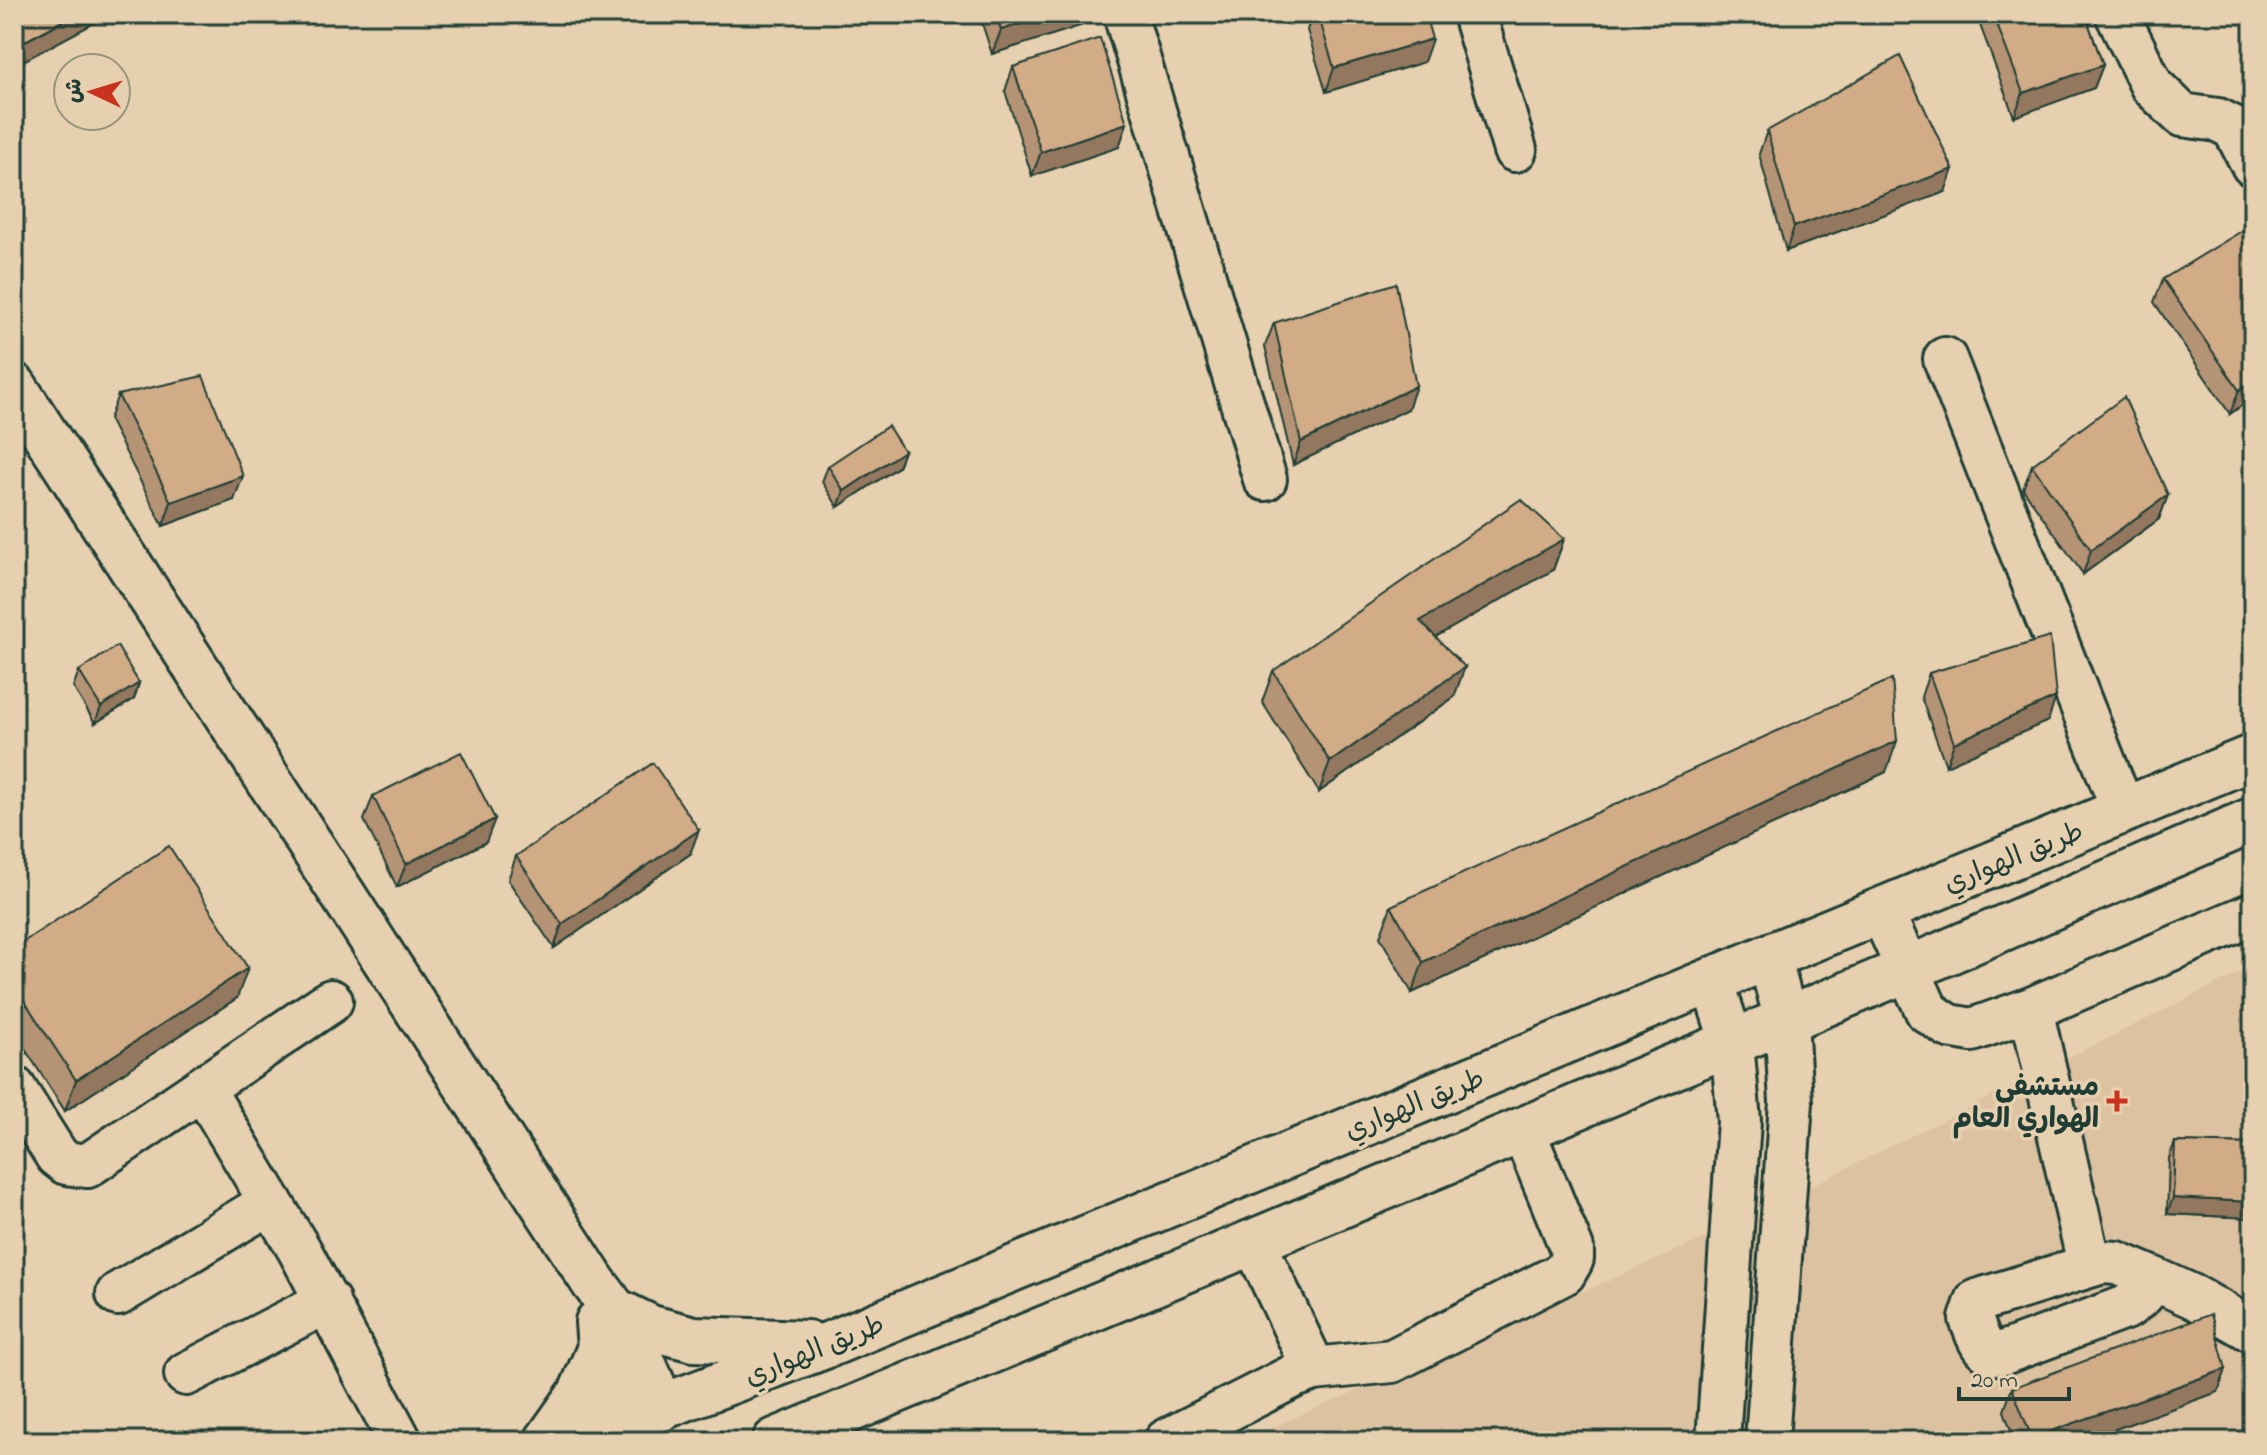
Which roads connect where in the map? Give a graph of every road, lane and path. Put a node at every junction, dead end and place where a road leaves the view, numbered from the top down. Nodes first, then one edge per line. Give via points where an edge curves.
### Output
1 (1125, 14) edge
2 (1474, 14) edge
3 (2117, 14) edge
4 (1515, 150) dead end
5 (2253, 165) edge
6 (1945, 359) dead end
7 (14, 386) edge
8 (1265, 479) dead end
9 (2253, 757) edge
10 (2123, 810) junction
11 (2253, 820) edge
12 (1881, 910) junction
13 (2253, 914) edge
14 (1769, 957) junction
15 (1906, 970) junction
16 (1712, 980) junction
17 (331, 1001) dead end
18 (2031, 1009) junction
19 (1786, 1020) junction
20 (1732, 1043) junction
21 (14, 1088) edge
22 (203, 1089) junction
23 (1523, 1130) junction
24 (271, 1202) junction
25 (1254, 1242) junction
26 (2089, 1264) junction
27 (2152, 1278) junction
28 (118, 1294) dead end
29 (328, 1301) junction
30 (604, 1314) junction
31 (2253, 1331) edge
32 (830, 1344) junction
33 (1314, 1369) junction
34 (186, 1374) dead end
35 (662, 1408) junction
36 (621, 1423) junction
37 (400, 1441) edge
38 (547, 1441) edge
39 (571, 1441) edge
40 (775, 1441) edge
41 (1166, 1441) edge
42 (1718, 1441) edge
43 (1767, 1441) edge

1 - 8 street
2 - 4 street
3 - 5 street via 2152,86 2182,115 2234,128
6 - 10 street
7 - 30 main road
9 - 10 main road, طريق الهواري
10 - 12 main road, طريق الهواري
11 - 15 main road
12 - 14 main road, طريق الهواري
12 - 15 street
13 - 18 street
14 - 16 main road, طريق الهواري
14 - 19 street
15 - 18 street via 1927,1011 1949,1026 1985,1027
15 - 19 main road
16 - 20 street
16 - 32 main road, طريق الهواري
17 - 22 street
18 - 26 street
19 - 20 main road
19 - 43 street via 1791,1102
20 - 23 main road
20 - 42 street via 1739,1121
21 - 22 street via 57,1156 77,1166 96,1162
22 - 24 street
23 - 25 main road
23 - 33 street via 1572,1249 1564,1273 1392,1361
24 - 28 street
24 - 29 street
25 - 33 street
25 - 40 main road
26 - 27 street via 2117,1263
26 - 27 street via 1977,1301 1971,1319 1982,1346 2003,1353 2127,1307
27 - 31 street
29 - 34 street
29 - 37 street
30 - 32 main road via 694,1339
30 - 35 main road
30 - 36 main road
30 - 38 main road via 581,1393
32 - 35 main road, طريق الهواري
33 - 41 street
35 - 36 main road, طريق الهواري
36 - 39 main road, طريق الهواري

